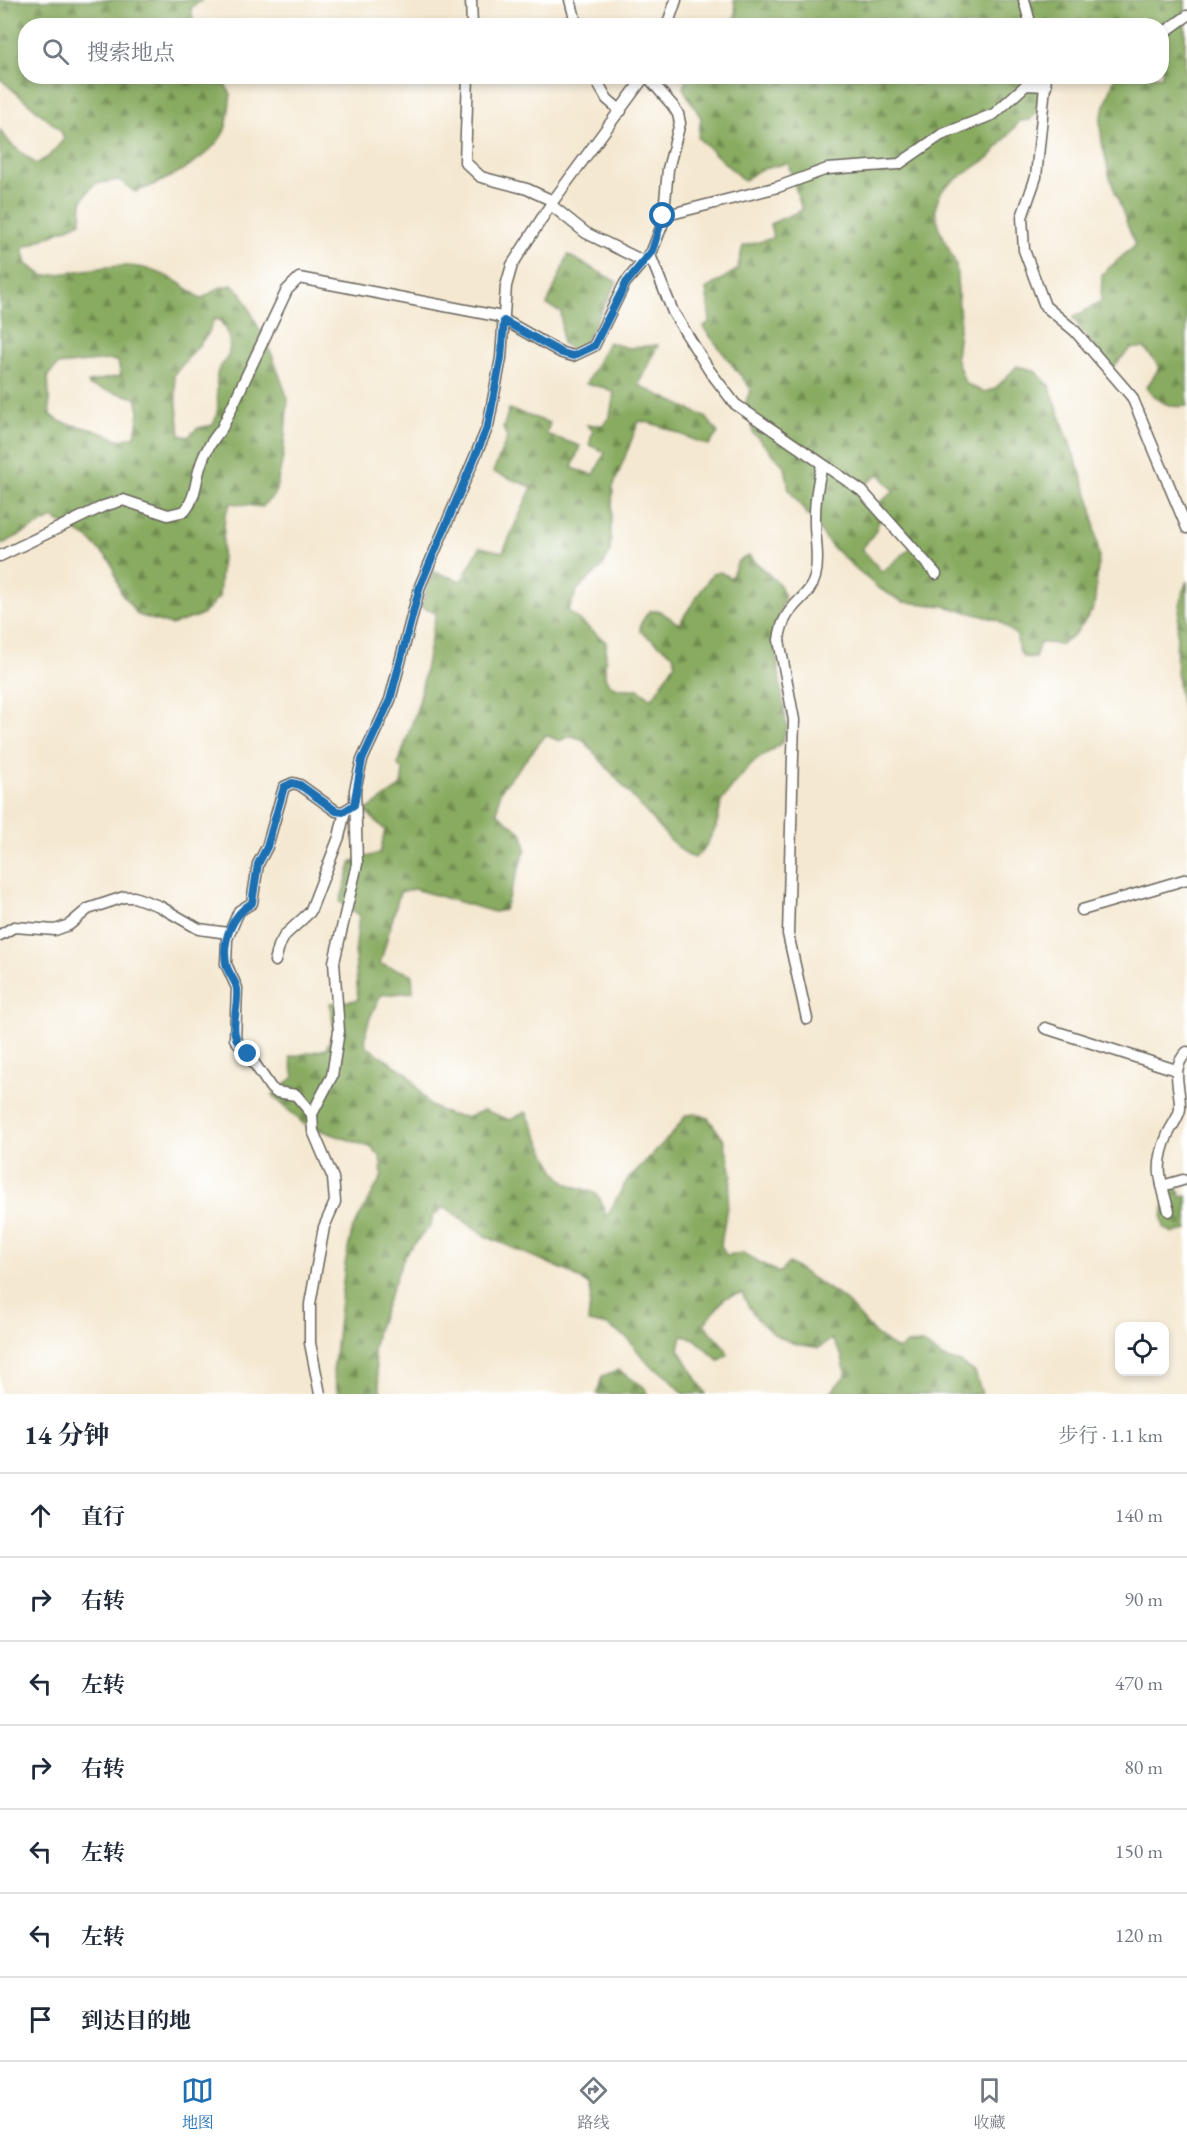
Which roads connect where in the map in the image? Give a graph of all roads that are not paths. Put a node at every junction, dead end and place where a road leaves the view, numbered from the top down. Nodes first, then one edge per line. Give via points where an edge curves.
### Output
1 (471, 0) edge
2 (570, 0) edge
3 (676, 0) edge
4 (1024, 0) edge
5 (1187, 16) edge
6 (472, 18) edge
7 (575, 18) edge
8 (670, 18) edge
9 (1029, 18) edge
10 (1169, 28) edge
11 (468, 84) edge
12 (599, 84) edge
13 (640, 84) edge
14 (653, 84) edge
15 (1031, 84) edge
16 (1046, 84) edge
17 (621, 111) junction
18 (552, 203) junction
19 (663, 216) junction
20 (648, 258) junction
21 (504, 321) junction
22 (822, 465) junction
23 (1187, 528) edge
24 (0, 556) edge
25 (936, 574) dead end
26 (349, 808) junction
27 (1187, 879) edge
28 (1082, 910) dead end
29 (228, 933) junction
30 (0, 935) edge
31 (275, 962) dead end
32 (807, 1019) dead end
33 (1045, 1028) dead end
34 (1187, 1052) edge
35 (1176, 1070) junction
36 (312, 1114) junction
37 (1183, 1180) dead end
38 (1162, 1186) junction
39 (1169, 1211) dead end
40 (320, 1394) edge

1 - 6 street
2 - 7 street
3 - 8 street
4 - 9 street
5 - 10 street
11 - 18 street via 465,162 481,177 527,189
12 - 17 street via 607,99
13 - 17 street
14 - 19 street via 678,114 680,123 668,168
15 - 19 street via 994,114 942,135 899,164 826,169 778,187
16 - 23 street via 1036,177 1022,217 1024,250 1045,306 1075,332 1132,397
17 - 18 street
18 - 20 street via 586,233
18 - 21 street via 512,265
19 - 20 street
20 - 21 street via 626,283 599,338 584,352 573,356 562,353
20 - 22 street via 673,312 724,392 746,414
21 - 24 street via 497,316 299,278 288,290 222,428 211,441 185,512 168,515 123,500
21 - 26 street via 488,426 420,586 390,700 362,760
22 - 25 street via 862,491
22 - 32 street via 814,518 818,559 815,576 813,584 788,610 779,640 794,720 788,934
26 - 29 street via 336,811 300,785 284,787 267,847 258,864 252,903 239,911
26 - 31 street via 310,912 285,935
26 - 36 street via 357,864 334,962 339,1031 332,1076
27 - 28 street
29 - 30 street via 199,929 159,906 124,897 88,909 69,925 55,930 14,927
29 - 36 street via 226,964 237,987 235,1040 271,1088 296,1095
33 - 35 street
34 - 35 street
35 - 38 street via 1180,1111 1160,1152 1157,1169
36 - 40 street via 313,1131 333,1178 335,1202 324,1227 310,1304 310,1343
37 - 38 street
38 - 39 street

